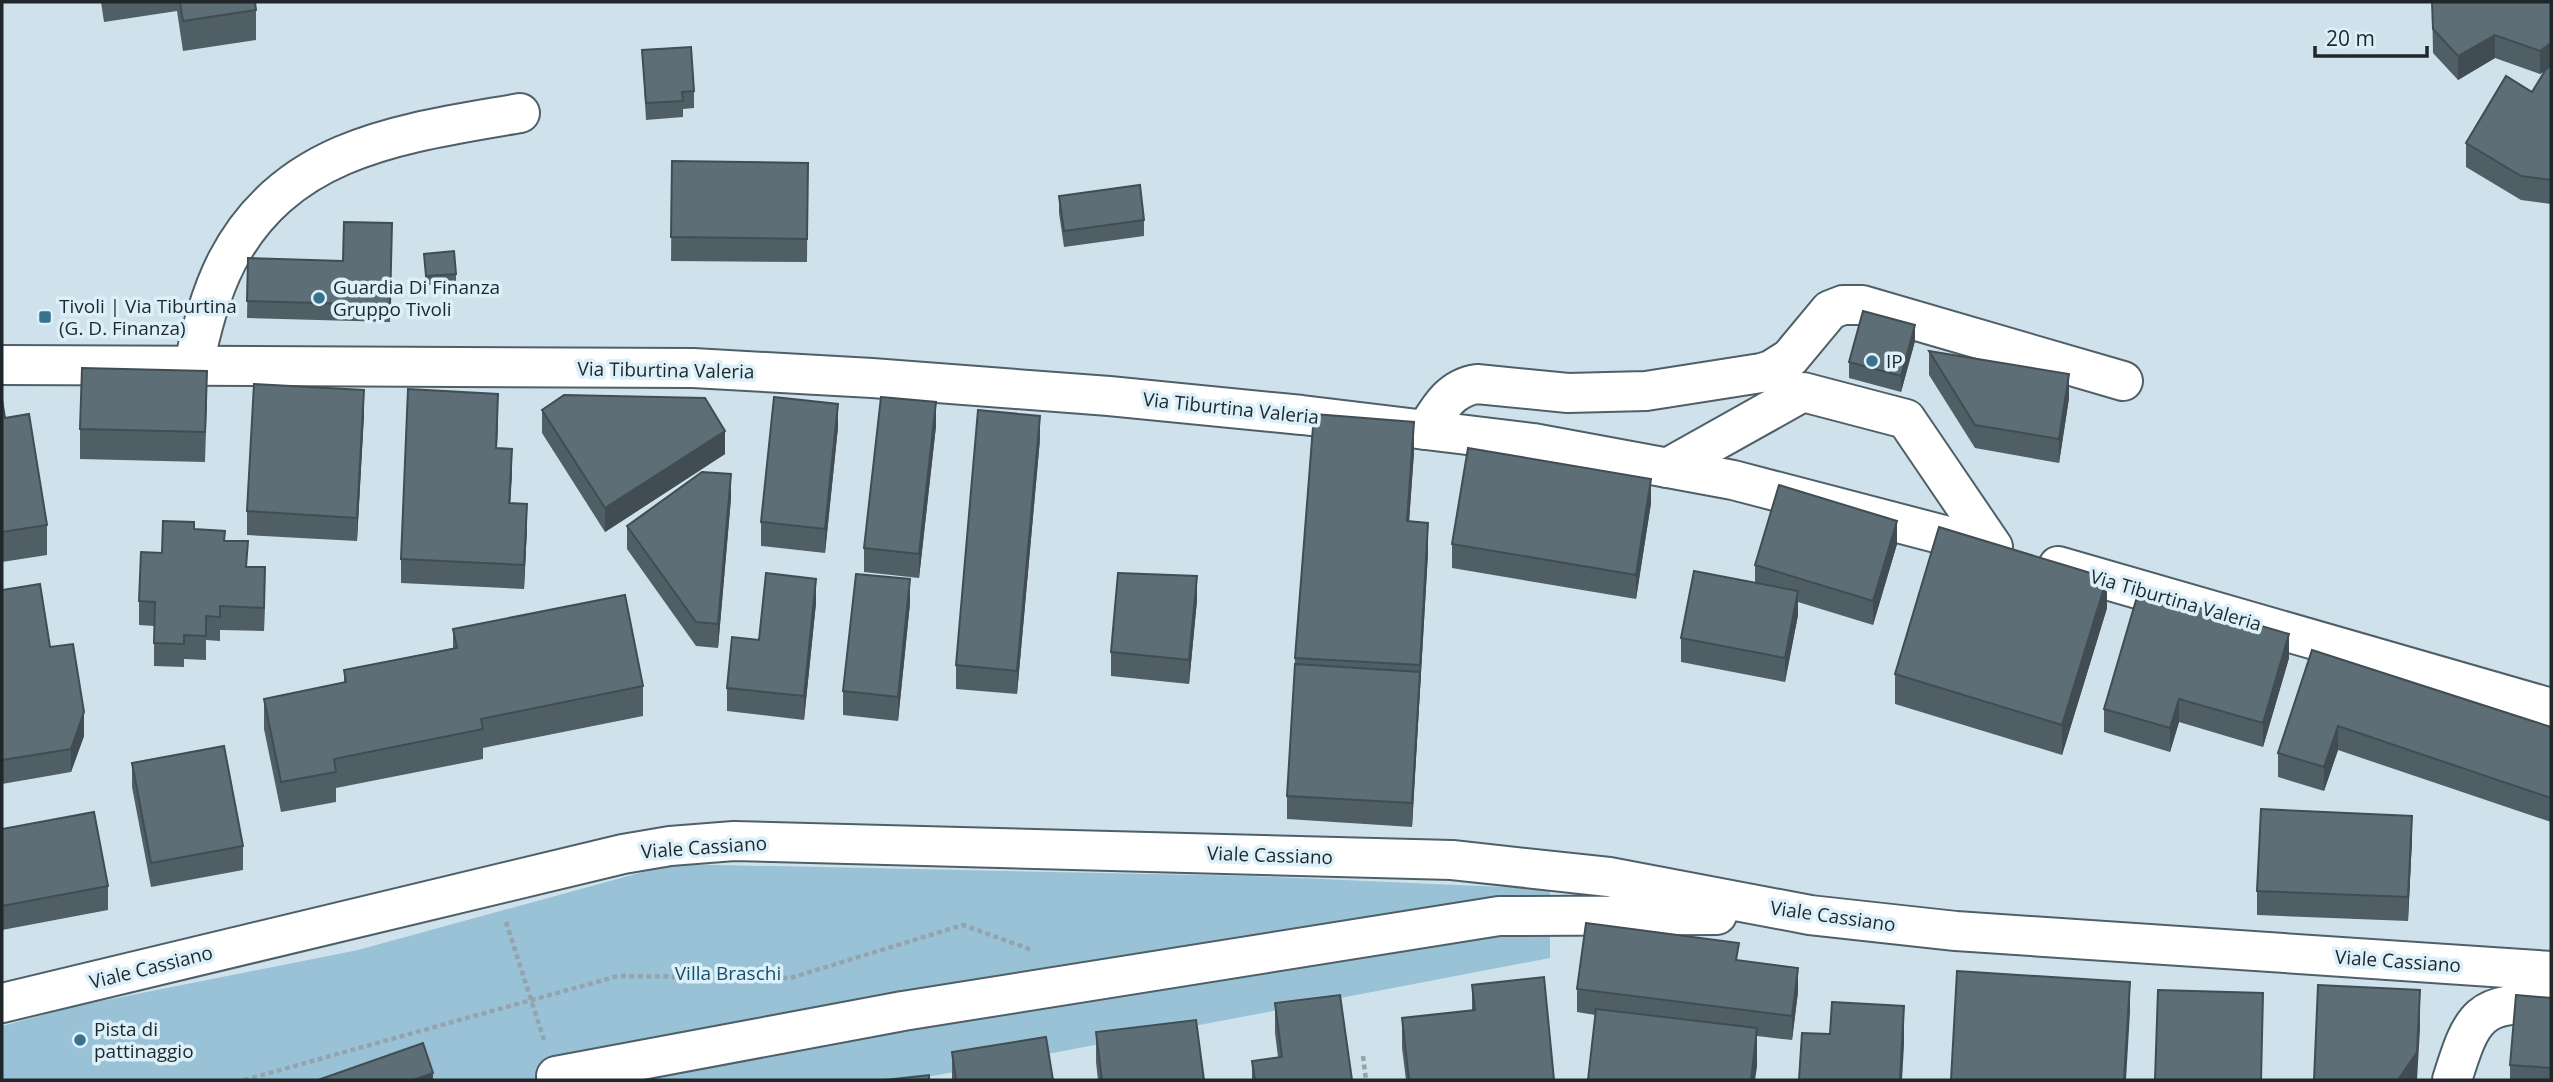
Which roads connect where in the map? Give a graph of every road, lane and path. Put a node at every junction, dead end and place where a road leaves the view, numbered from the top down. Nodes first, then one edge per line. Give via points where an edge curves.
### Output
1 (520, 113) dead end
2 (2, 365) edge
3 (193, 368) junction
4 (2123, 381) dead end
5 (1426, 430) junction
6 (1667, 468) junction
7 (1993, 547) junction
8 (2551, 708) edge
9 (495, 884) junction
10 (1810, 915) junction
11 (1044, 954) dead end
12 (2551, 971) edge
13 (530, 1000) junction
14 (2, 1003) edge
15 (2551, 1005) edge
16 (1363, 1056) dead end
17 (556, 1076) joint
18 (244, 1080) edge
19 (1366, 1080) edge
20 (2452, 1080) edge

1 - 3 street via 382,139 332,160 288,189 256,220 228,260 212,294
2 - 3 street, Via Tiburtina Valeria
3 - 5 street, Via Tiburtina Valeria via 706,369 1109,396
4 - 5 street via 1847,304 1823,316 1790,358 1771,370 1646,391 1568,393 1469,385 1446,399
5 - 6 street, Via Tiburtina Valeria via 1533,443
6 - 7 street, Via Tiburtina Valeria via 1733,480
6 - 7 street via 1803,393 1906,419
7 - 8 street, Via Tiburtina Valeria
9 - 10 street, Viale Cassiano via 653,848 734,841 824,842 1452,860 1609,877
9 - 13 path
9 - 14 street, Viale Cassiano
10 - 12 street, Viale Cassiano via 1956,931
10 - 17 street via 1499,916 903,1011
11 - 13 path via 963,925 790,978 618,976
13 - 17 path
13 - 18 path
15 - 20 street via 2502,1006 2476,1020
16 - 19 path

